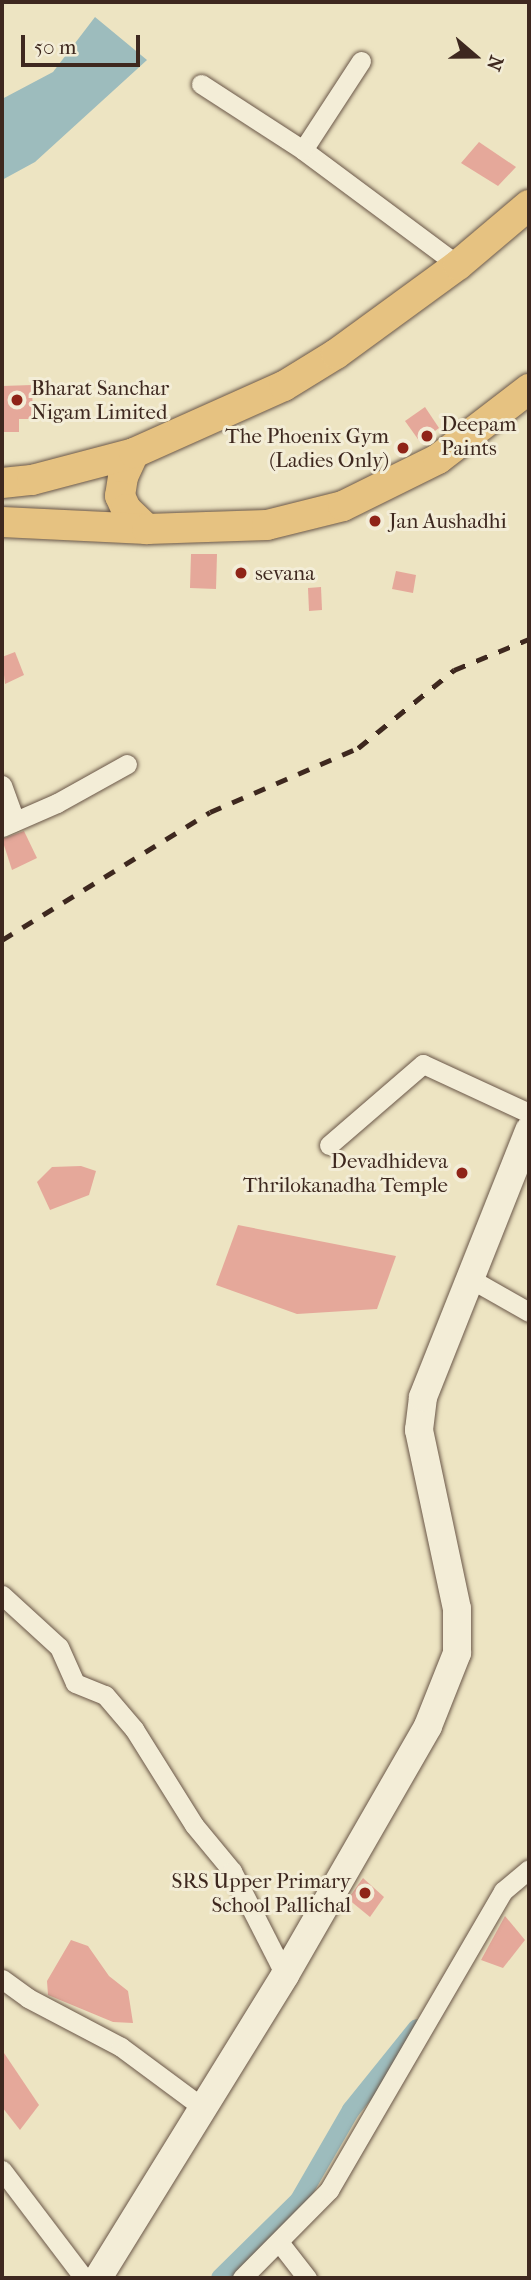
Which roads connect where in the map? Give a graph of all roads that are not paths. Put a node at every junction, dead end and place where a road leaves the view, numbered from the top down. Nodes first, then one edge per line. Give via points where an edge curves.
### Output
1 (361, 61) dead end
2 (201, 84) dead end
3 (303, 150) junction
4 (529, 205) edge
5 (458, 265) junction
6 (529, 389) edge
7 (134, 453) junction
8 (2, 483) edge
9 (2, 522) edge
10 (147, 529) junction
11 (127, 764) dead end
12 (2, 785) edge
13 (8, 824) edge
14 (529, 1113) edge
15 (529, 1130) edge
16 (329, 1145) dead end
17 (469, 1278) junction
18 (529, 1312) edge
19 (2, 1595) edge
20 (529, 1869) edge
21 (285, 1975) junction
22 (2, 1979) edge
23 (203, 2108) junction
24 (2, 2170) edge
25 (279, 2242) junction
26 (84, 2278) edge
27 (98, 2278) edge
28 (242, 2278) edge
29 (307, 2278) edge

1 - 3 street
2 - 3 street
3 - 5 street
4 - 5 main road
5 - 7 main road via 284,386
6 - 10 main road via 438,459 343,506 204,535
7 - 8 main road via 72,471
7 - 10 main road via 122,477 120,496 126,509
9 - 10 main road
11 - 13 street
12 - 13 street
14 - 16 street via 423,1064
15 - 17 street
17 - 18 street
17 - 21 street via 423,1396 419,1430 457,1609 457,1654 428,1726
19 - 21 street via 59,1647 75,1683 105,1695 134,1729 194,1825 232,1871
20 - 25 street via 503,1891 329,2190
21 - 23 street
22 - 23 street via 28,1998 121,2047
23 - 27 street
24 - 26 street
25 - 28 street
25 - 29 street

